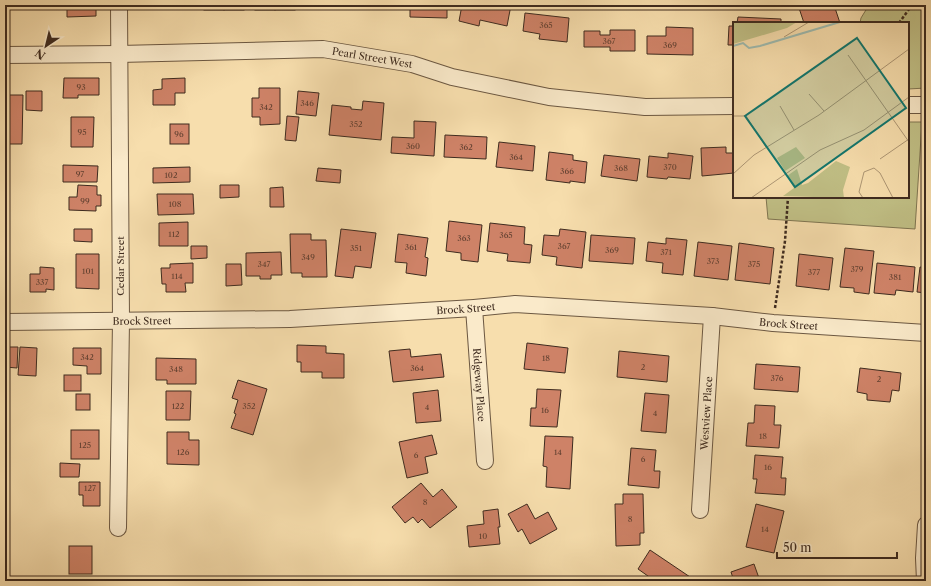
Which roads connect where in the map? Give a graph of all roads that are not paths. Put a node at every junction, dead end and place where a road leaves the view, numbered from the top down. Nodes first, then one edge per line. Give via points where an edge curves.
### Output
1 (119, 5) edge
2 (119, 54) junction
3 (5, 55) edge
4 (909, 105) edge
5 (926, 105) edge
6 (733, 106) edge
7 (474, 308) junction
8 (712, 316) junction
9 (121, 321) junction
10 (5, 322) edge
11 (926, 333) edge
12 (485, 461) dead end
13 (700, 510) dead end
14 (926, 525) edge
15 (118, 528) dead end
16 (925, 581) edge

1 - 2 street, Cedar Street
2 - 3 street, Pearl Street West
2 - 6 street, Pearl Street West via 323,49 412,64 452,77 549,97 645,107
2 - 9 street, Cedar Street
4 - 5 street
7 - 8 street, Brock Street via 515,304
7 - 9 street, Brock Street via 290,319
7 - 12 street, Ridgeway Place
8 - 11 street, Brock Street via 773,323
8 - 13 street, Westview Place
9 - 10 street, Brock Street
9 - 15 street, Cedar Street
14 - 16 street

